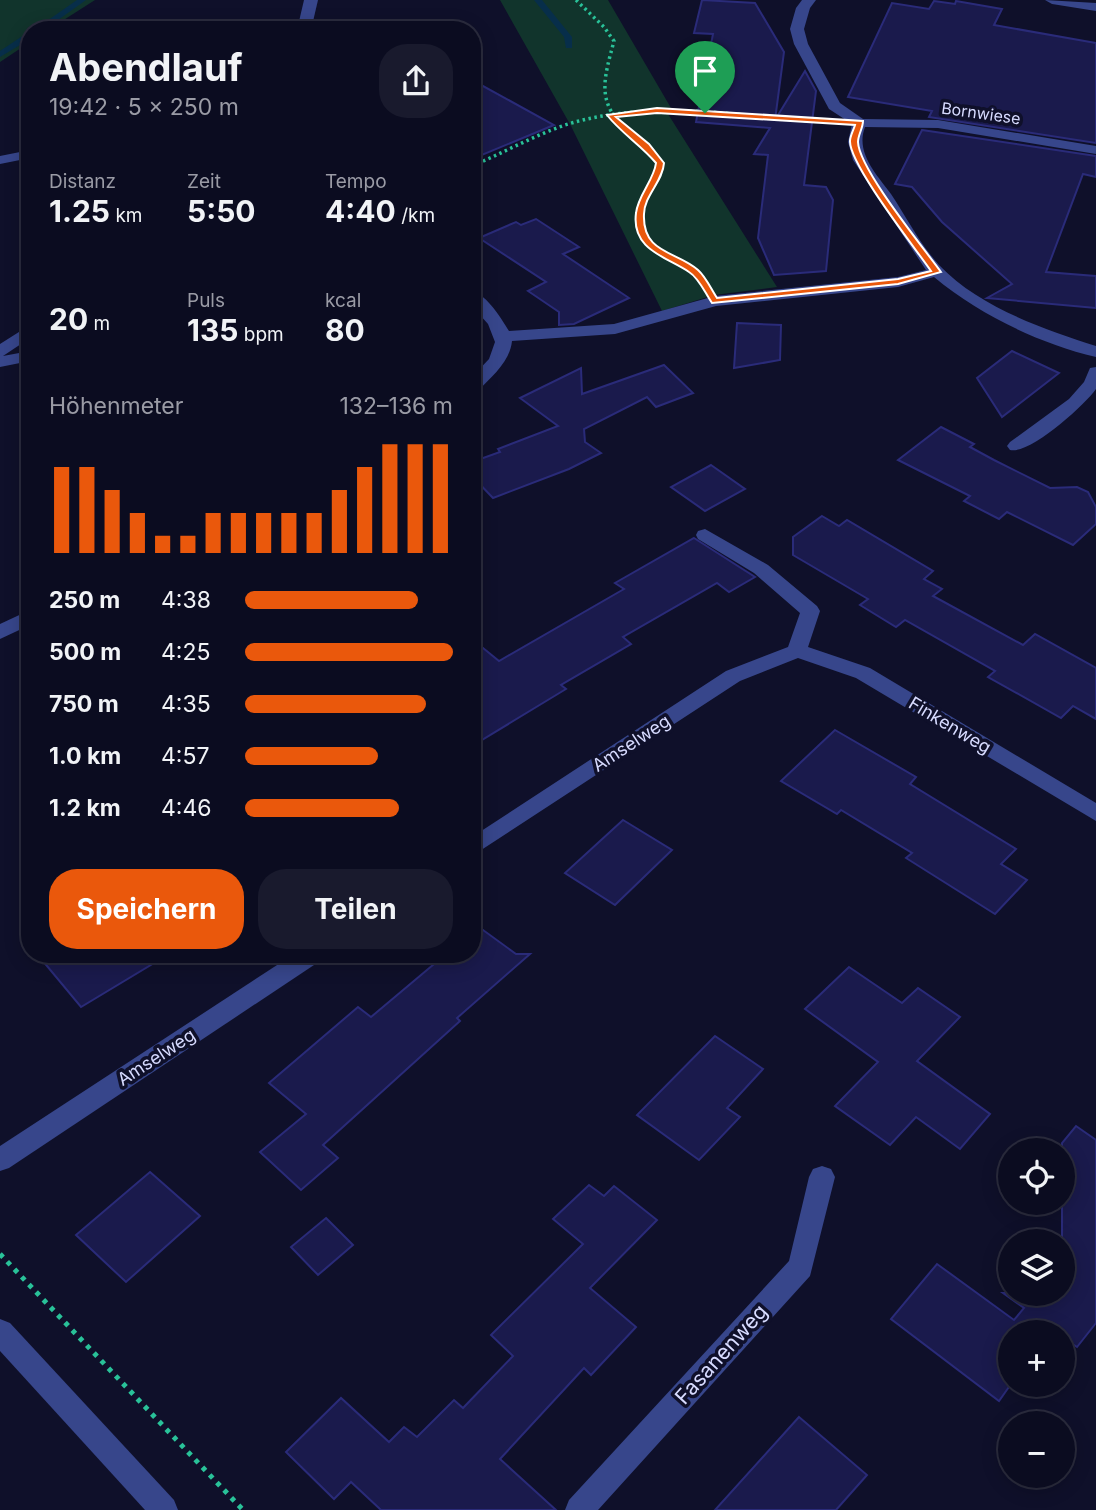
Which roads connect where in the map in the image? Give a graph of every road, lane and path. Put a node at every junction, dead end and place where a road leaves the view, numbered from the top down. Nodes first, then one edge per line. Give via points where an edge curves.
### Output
1 (311, 0) edge
2 (576, 0) edge
3 (809, 0) edge
4 (1052, 0) edge
5 (1096, 7) edge
6 (306, 21) edge
7 (611, 115) junction
8 (860, 123) junction
9 (1096, 150) edge
10 (21, 155) edge
11 (0, 160) edge
12 (481, 162) edge
13 (936, 272) junction
14 (715, 301) junction
15 (481, 306) edge
16 (504, 336) junction
17 (21, 337) edge
18 (0, 352) edge
19 (1096, 352) edge
20 (21, 358) edge
21 (0, 362) edge
22 (1096, 372) edge
23 (481, 377) edge
24 (1016, 446) dead end
25 (705, 535) dead end
26 (21, 622) edge
27 (0, 632) edge
28 (797, 651) junction
29 (1096, 813) edge
30 (481, 842) edge
31 (298, 963) edge
32 (0, 1160) edge
33 (822, 1177) dead end
34 (0, 1254) edge
35 (0, 1332) edge
36 (164, 1510) edge
37 (243, 1510) edge
38 (579, 1510) edge

1 - 6 street
2 - 7 path via 614,41 602,87
3 - 8 street via 797,29 801,44 834,106
4 - 5 street
7 - 8 path via 666,111
7 - 12 path via 565,125
7 - 14 path via 660,163 639,214 645,239 660,254 695,272
8 - 9 street, Bornwiese via 938,124
8 - 13 street via 854,141 858,155
10 - 11 street
13 - 14 street via 898,282
13 - 19 street via 1010,318 1056,340
14 - 16 street via 615,329
15 - 16 street
16 - 23 street via 503,353
17 - 18 street
20 - 21 street
22 - 24 street via 1080,397
25 - 28 street via 761,569 810,611
26 - 27 street
28 - 29 street, Finkenweg via 863,673
28 - 30 street, Amselweg via 733,676
31 - 32 street, Amselweg
33 - 38 street, Fasanenweg via 801,1267
34 - 37 path
35 - 36 street

